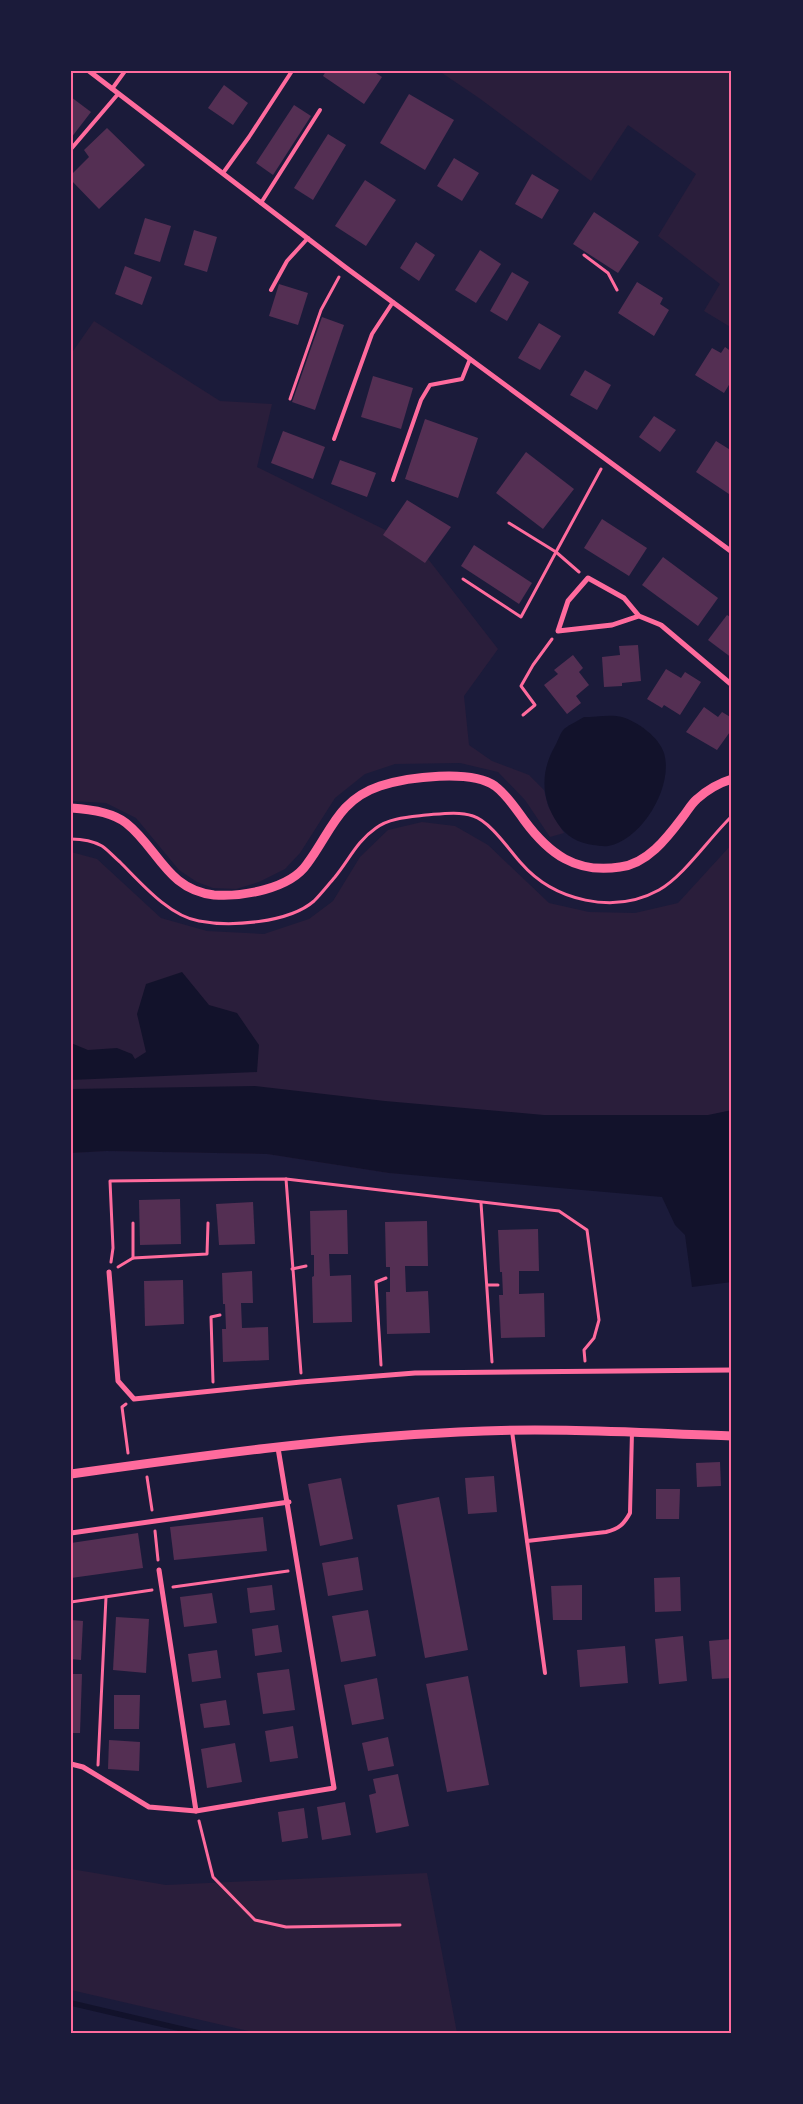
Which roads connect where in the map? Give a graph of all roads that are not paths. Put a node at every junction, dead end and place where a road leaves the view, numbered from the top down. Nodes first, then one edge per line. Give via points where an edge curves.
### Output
1 (89, 71) edge
2 (125, 71) edge
3 (292, 71) edge
4 (112, 89) junction
5 (118, 94) junction
6 (320, 110) dead end
7 (71, 149) edge
8 (223, 173) junction
9 (261, 203) junction
10 (308, 238) junction
11 (271, 290) dead end
12 (393, 302) junction
13 (470, 359) junction
14 (334, 439) dead end
15 (393, 480) dead end
16 (732, 552) edge
17 (639, 616) junction
18 (732, 685) edge
19 (732, 779) edge
20 (71, 808) edge
21 (109, 1272) road end
22 (732, 1370) edge
23 (512, 1431) junction
24 (632, 1432) junction
25 (732, 1436) edge
26 (278, 1448) junction
27 (71, 1474) edge
28 (289, 1502) junction
29 (71, 1533) edge
30 (527, 1541) junction
31 (159, 1570) dead end
32 (545, 1673) dead end
33 (71, 1764) edge
34 (196, 1811) junction

1 - 4 street
2 - 4 lane
3 - 8 lane
4 - 5 street
5 - 7 lane
5 - 8 street
6 - 9 lane
8 - 9 street
9 - 10 street
10 - 11 lane via 287,261
10 - 12 street
12 - 13 street
12 - 14 lane via 372,334
13 - 15 lane via 462,378 430,385 421,400
13 - 16 street
17 - 17 street via 624,598 588,578 568,601 558,631 612,625
17 - 18 street via 661,625
19 - 20 street via 695,800 664,841 640,861 604,869 583,867 553,852 494,785 464,775 419,778 381,786 352,802 337,815 306,866 290,878 253,893 232,896 212,895 186,886 170,875 124,822 103,813
21 - 22 street via 118,1381 134,1399 415,1372
23 - 24 street
23 - 26 street via 373,1437
23 - 30 lane
24 - 25 street
24 - 30 lane via 630,1512 624,1524 606,1532
26 - 27 street
26 - 28 street
28 - 29 street
28 - 34 street via 334,1788
30 - 32 lane
31 - 34 street
33 - 34 street via 98,1775 148,1807

